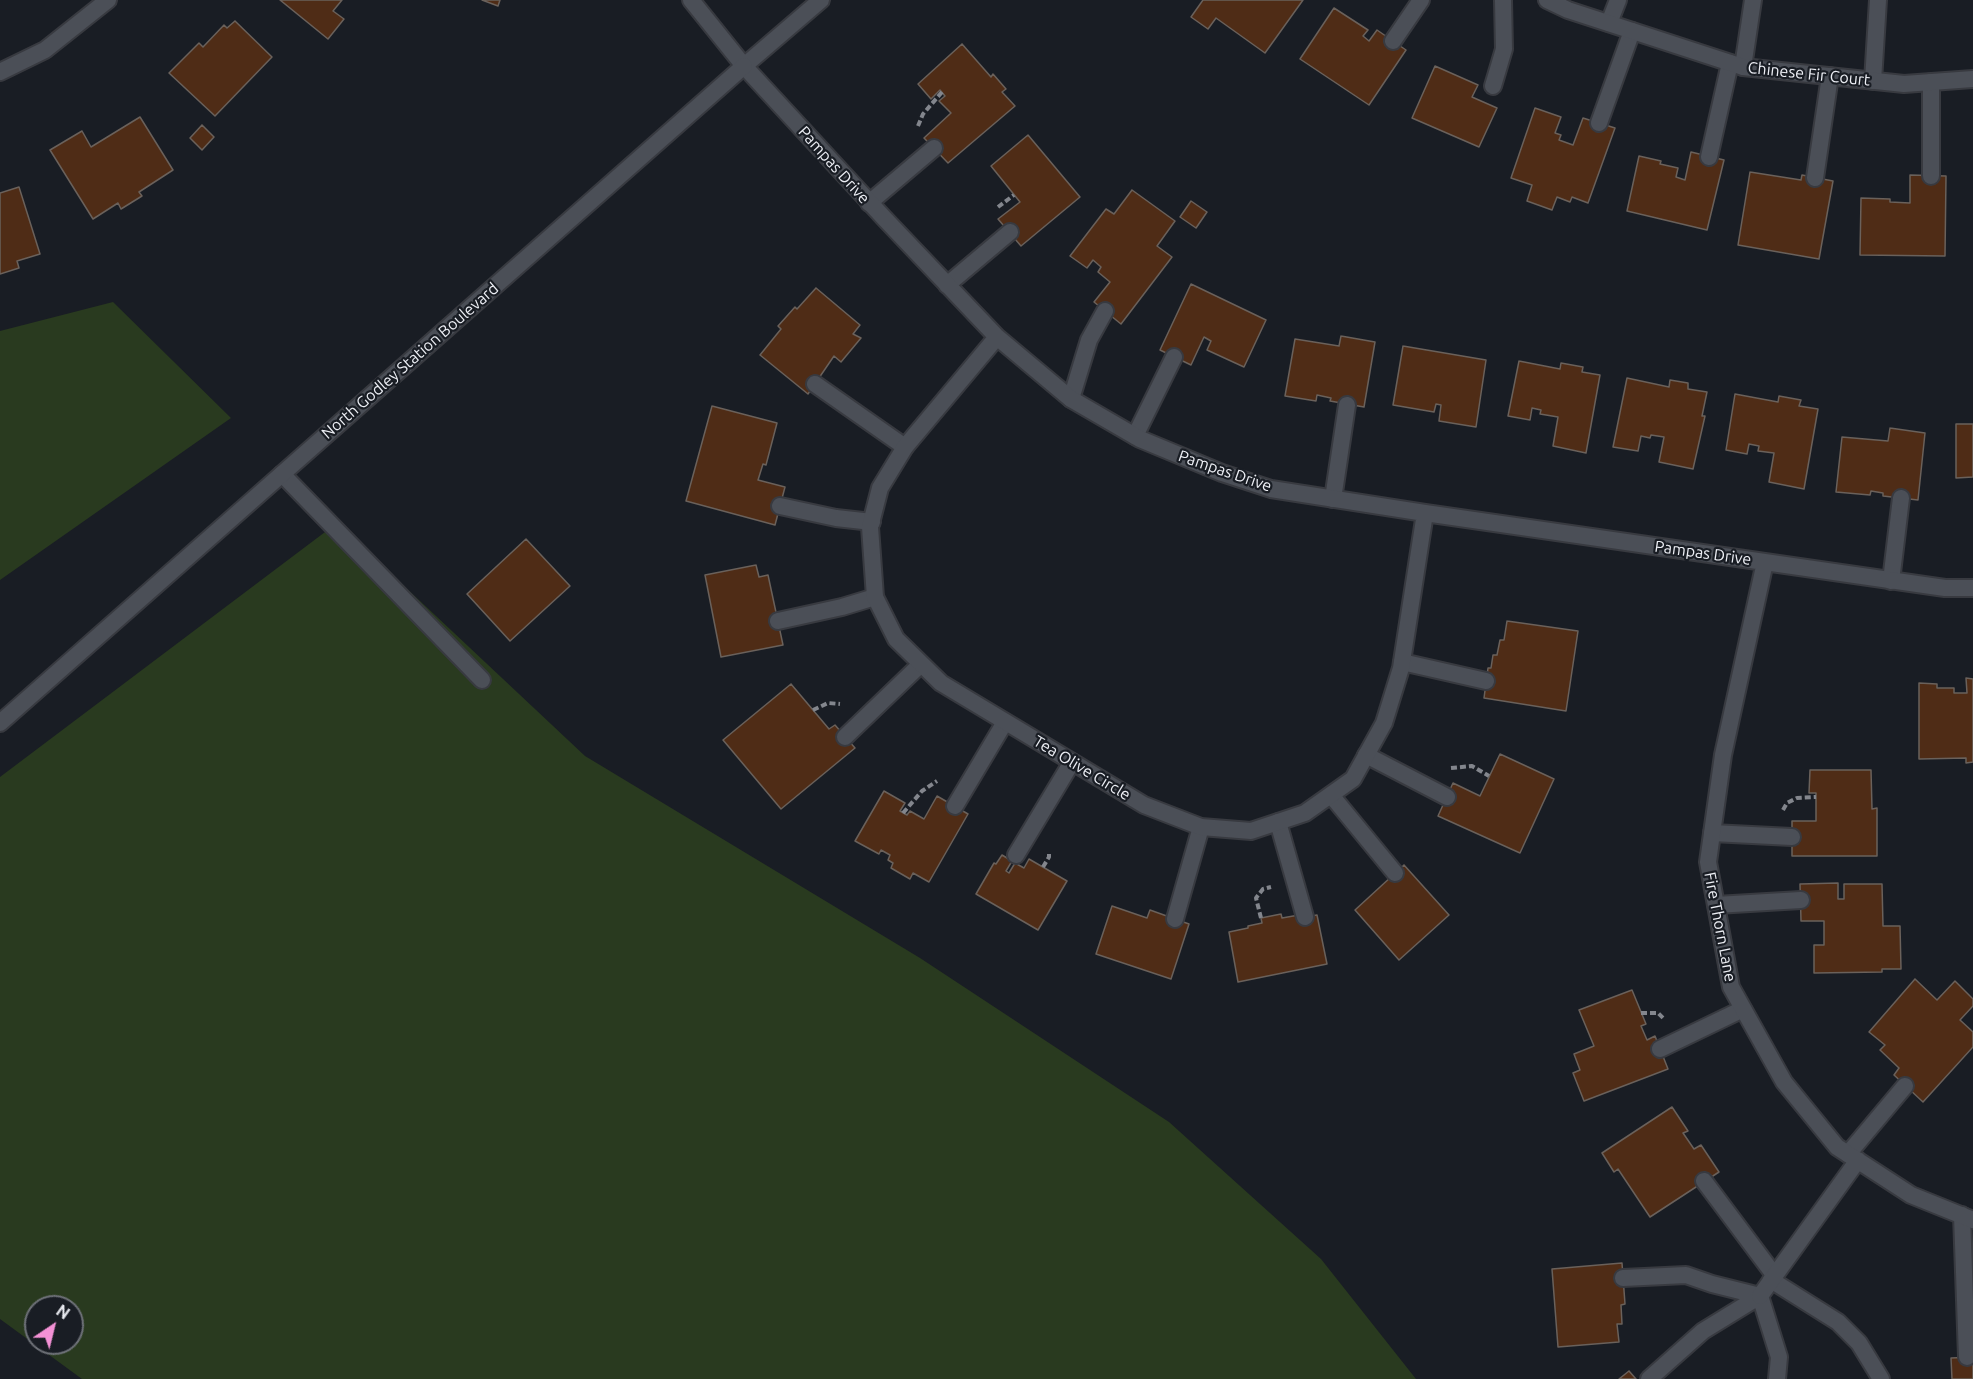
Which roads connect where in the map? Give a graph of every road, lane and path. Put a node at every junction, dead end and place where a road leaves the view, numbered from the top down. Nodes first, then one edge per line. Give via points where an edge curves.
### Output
1 (108, 0) edge
2 (691, 0) edge
3 (821, 0) edge
4 (1421, 0) edge
5 (1503, 0) edge
6 (1547, 0) edge
7 (1618, 0) edge
8 (1753, 0) edge
9 (1878, 0) edge
10 (1609, 23) junction
11 (1632, 31) junction
12 (1393, 41) dead end
13 (1737, 65) junction
14 (744, 66) junction
15 (0, 72) edge
16 (1830, 76) junction
17 (1973, 79) edge
18 (1873, 81) junction
19 (1931, 82) junction
20 (1493, 86) dead end
21 (1599, 123) dead end
22 (934, 148) dead end
23 (1709, 157) dead end
24 (1931, 176) dead end
25 (1815, 178) dead end
26 (869, 202) junction
27 (1010, 232) dead end
28 (947, 285) junction
29 (1105, 311) dead end
30 (997, 337) junction
31 (1174, 357) dead end
32 (815, 384) dead end
33 (1071, 399) junction
34 (1347, 405) dead end
35 (1135, 436) junction
36 (905, 447) junction
37 (282, 474) junction
38 (1901, 498) dead end
39 (1333, 499) junction
40 (780, 506) dead end
41 (1425, 513) junction
42 (872, 522) junction
43 (1765, 562) junction
44 (1891, 581) junction
45 (1973, 588) edge
46 (875, 597) junction
47 (778, 621) dead end
48 (1401, 662) junction
49 (921, 664) junction
50 (483, 680) dead end
51 (1486, 681) dead end
52 (1005, 722) junction
53 (0, 723) edge
54 (845, 737) dead end
55 (1366, 755) junction
56 (1072, 762) junction
57 (1331, 795) junction
58 (1447, 797) dead end
59 (955, 806) dead end
60 (1278, 822) junction
61 (1201, 827) junction
62 (1712, 833) junction
63 (1792, 837) dead end
64 (1016, 855) dead end
65 (1395, 873) dead end
66 (1801, 900) dead end
67 (1716, 905) junction
68 (1305, 917) dead end
69 (1175, 919) dead end
70 (1743, 1009) junction
71 (1660, 1049) dead end
72 (1905, 1086) dead end
73 (1853, 1157) junction
74 (1704, 1181) dead end
75 (1967, 1217) edge
76 (1623, 1278) dead end
77 (1773, 1278) junction
78 (1760, 1296) junction
79 (1967, 1357) dead end
80 (1648, 1379) edge
81 (1777, 1379) edge
82 (1881, 1379) edge

1 - 15 street via 45,50
2 - 14 street, Pampas Drive
3 - 14 street, North Godley Station Boulevard
4 - 12 street
5 - 20 street via 1504,49
6 - 10 street, Chinese Fir Court
7 - 10 street
8 - 13 street
9 - 18 street
10 - 11 street, Chinese Fir Court
11 - 13 street, Chinese Fir Court
11 - 21 street
13 - 16 street, Chinese Fir Court
13 - 23 street
14 - 26 street, Pampas Drive
14 - 37 street, North Godley Station Boulevard
16 - 18 street, Chinese Fir Court
16 - 25 street
17 - 19 street, Chinese Fir Court
18 - 19 street, Chinese Fir Court
19 - 24 street
22 - 26 street
26 - 28 street, Pampas Drive
27 - 28 street
28 - 30 street, Pampas Drive
29 - 33 street via 1089,340
30 - 33 street, Pampas Drive
30 - 36 street, Tea Olive Circle
31 - 35 street
32 - 36 street
33 - 35 street, Pampas Drive
34 - 39 street
35 - 39 street, Pampas Drive via 1271,489
36 - 42 street, Tea Olive Circle via 880,488
37 - 50 street
37 - 53 street, North Godley Station Boulevard
38 - 44 street
39 - 41 street, Pampas Drive
40 - 42 street
41 - 43 street, Pampas Drive
41 - 48 street, Tea Olive Circle
42 - 46 street, Tea Olive Circle
43 - 44 street, Pampas Drive
43 - 62 street, Fire Thorn Lane via 1723,755
44 - 45 street, Pampas Drive
46 - 47 street
46 - 49 street, Tea Olive Circle via 896,639
48 - 51 street
48 - 55 street, Tea Olive Circle via 1384,723
49 - 52 street, Tea Olive Circle via 940,683
49 - 54 street
52 - 56 street, Tea Olive Circle
52 - 59 street
55 - 57 street, Tea Olive Circle via 1353,778
55 - 58 street
56 - 61 street, Tea Olive Circle via 1144,805
56 - 64 street
57 - 60 street, Tea Olive Circle via 1305,813
57 - 65 street
60 - 61 street, Tea Olive Circle via 1251,831
60 - 68 street
61 - 69 street
62 - 63 street
62 - 67 street, Fire Thorn Lane via 1708,862
66 - 67 street
67 - 70 street, Fire Thorn Lane via 1731,987
70 - 71 street
70 - 73 street, Fire Thorn Lane via 1784,1082 1837,1147
72 - 73 street
73 - 75 street, Fire Thorn Lane via 1911,1195
73 - 77 street
74 - 77 street
75 - 79 street
76 - 78 street via 1686,1275
77 - 78 street
77 - 82 street via 1838,1322 1859,1343
78 - 80 street via 1703,1331
78 - 81 street via 1779,1357

